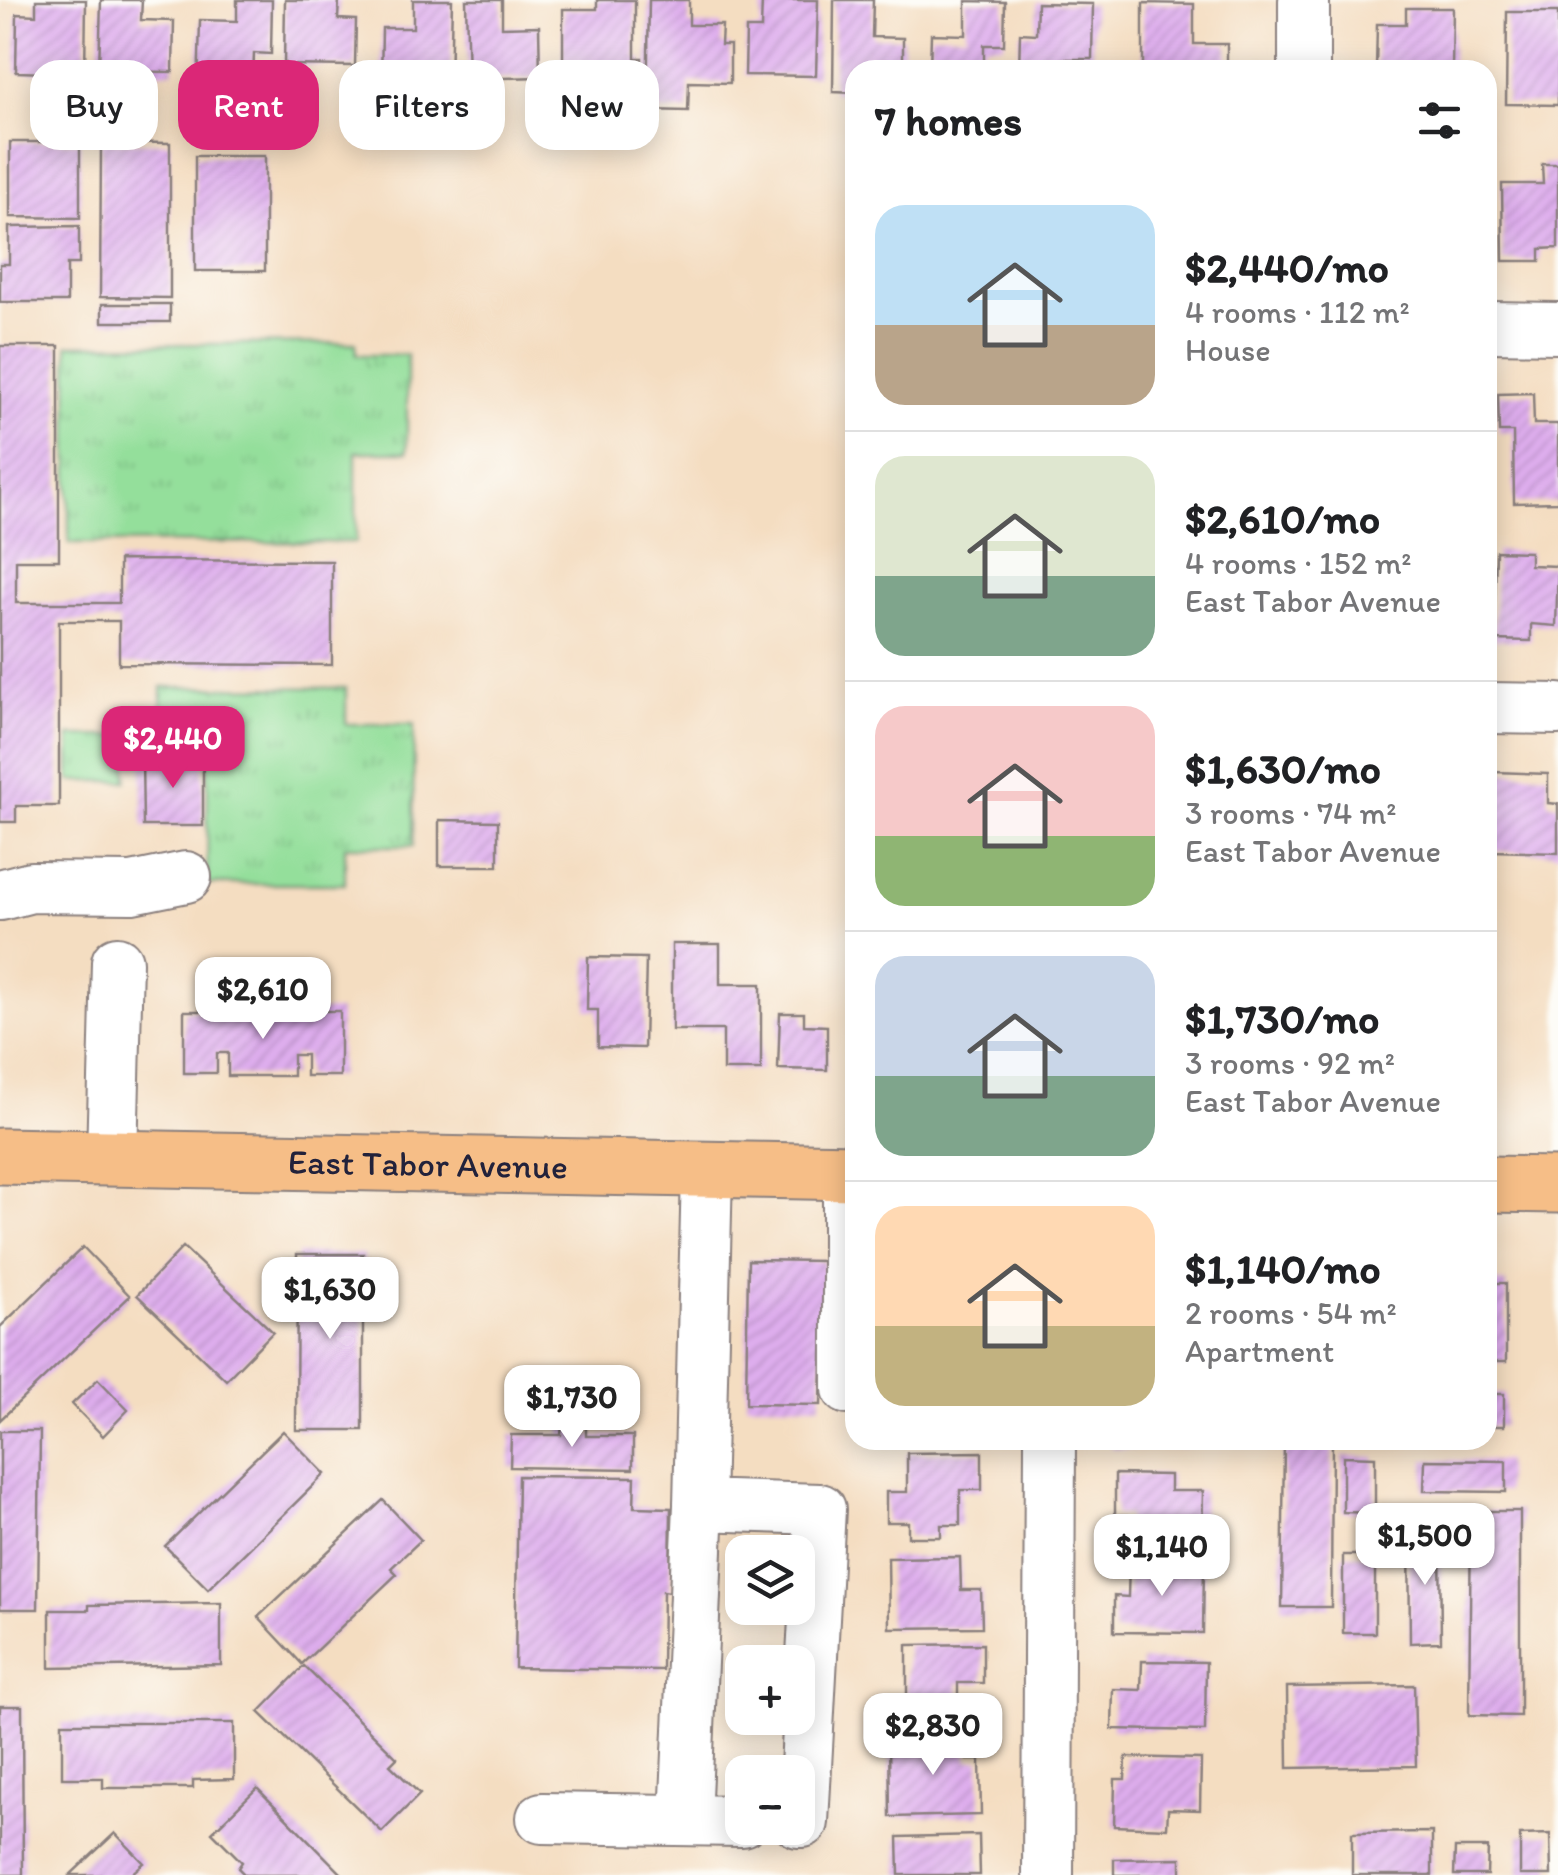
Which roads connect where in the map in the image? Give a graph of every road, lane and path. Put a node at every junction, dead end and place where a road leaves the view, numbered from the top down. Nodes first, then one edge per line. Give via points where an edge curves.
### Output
1 (1304, 0) edge
2 (1304, 60) edge
3 (1497, 326) edge
4 (1558, 328) edge
5 (1497, 708) edge
6 (1558, 709) edge
7 (186, 877) dead end
8 (0, 894) edge
9 (117, 962) dead end
10 (0, 1156) edge
11 (112, 1158) junction
12 (707, 1170) junction
13 (845, 1172) edge
14 (1497, 1184) edge
15 (1558, 1186) edge
16 (1050, 1450) edge
17 (699, 1505) junction
18 (807, 1755) edge
19 (542, 1818) dead end
20 (685, 1820) junction
21 (725, 1821) edge
22 (1048, 1875) edge

1 - 2 street
3 - 4 street
5 - 6 street
7 - 8 street via 132,888 31,886
9 - 11 street
10 - 11 main road, East Tabor Avenue
11 - 12 main road, East Tabor Avenue
12 - 13 main road, East Tabor Avenue
12 - 17 street
14 - 15 main road
16 - 22 street
17 - 18 street via 820,1509
17 - 20 street
19 - 20 street
20 - 21 street

